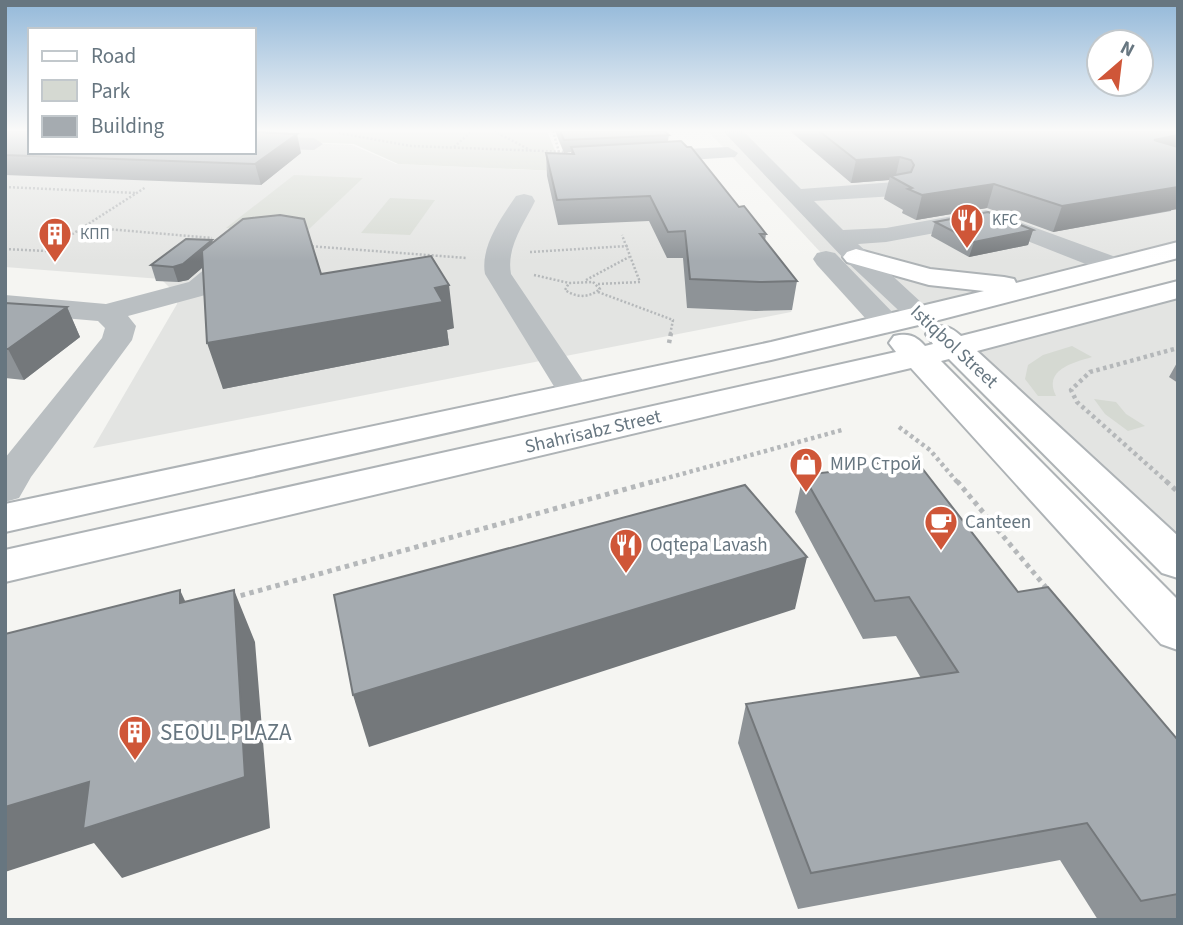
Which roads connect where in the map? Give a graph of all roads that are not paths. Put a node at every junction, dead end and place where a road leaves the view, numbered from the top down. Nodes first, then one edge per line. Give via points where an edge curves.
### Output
1 (758, 174) edge
2 (770, 174) edge
3 (895, 189) edge
4 (852, 192) junction
5 (796, 195) junction
6 (524, 201) dead end
7 (886, 235) junction
8 (254, 241) edge
9 (847, 247) junction
10 (1178, 250) edge
11 (1115, 266) junction
12 (1034, 287) junction
13 (1178, 289) edge
14 (5, 304) edge
15 (106, 313) junction
16 (922, 316) junction
17 (887, 324) junction
18 (938, 352) junction
19 (575, 394) junction
20 (5, 489) edge
21 (5, 517) edge
22 (1178, 562) edge
23 (5, 566) edge
24 (1178, 631) edge

1 - 17 street, Istiqbol Street
2 - 5 street, Istiqbol Street
3 - 4 street
4 - 5 street
4 - 7 street via 882,210 888,219
5 - 9 street, Istiqbol Street
6 - 19 street via 497,257 498,274
7 - 9 street
7 - 11 street via 986,216
8 - 15 street via 199,288
9 - 12 main road via 929,277
9 - 16 street, Istiqbol Street
10 - 11 main road
11 - 12 main road
12 - 16 main road
13 - 18 main road, Shahrisabz Street
14 - 15 street
15 - 20 street via 121,326 117,340
16 - 17 main road
16 - 18 main road, Istiqbol Street
17 - 18 main road
17 - 19 main road
18 - 22 main road, Istiqbol Street
18 - 23 main road, Shahrisabz Street
18 - 24 main road, Istiqbol Street
19 - 21 main road

